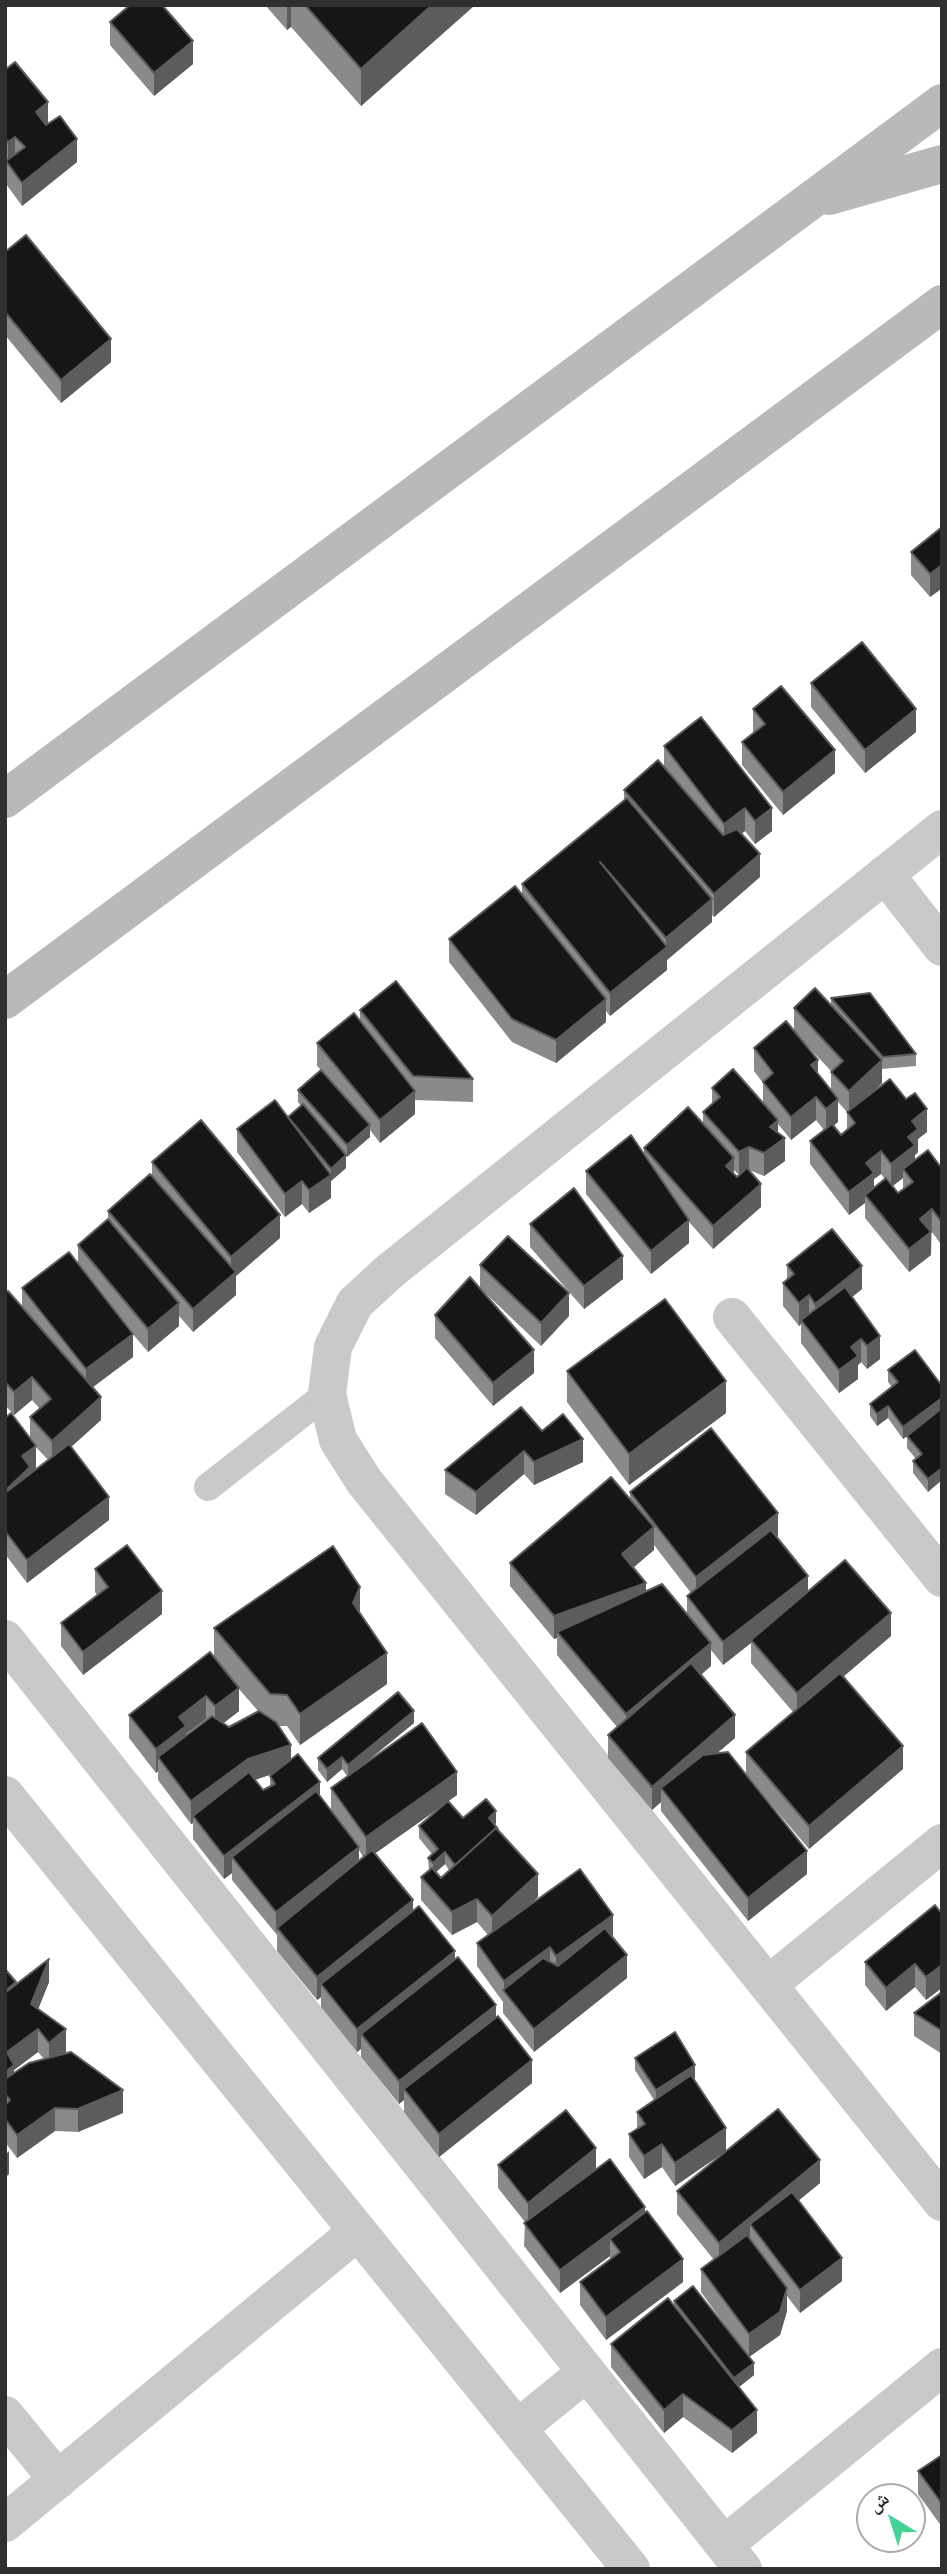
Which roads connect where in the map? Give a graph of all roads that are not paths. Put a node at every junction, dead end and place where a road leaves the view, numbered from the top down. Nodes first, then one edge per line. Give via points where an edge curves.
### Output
1 (942, 103) edge
2 (942, 164) edge
3 (806, 203) junction
4 (942, 304) edge
5 (5, 799) edge
6 (942, 828) edge
7 (885, 874) junction
8 (942, 947) edge
9 (5, 1000) edge
10 (732, 1317) dead end
11 (327, 1394) junction
12 (208, 1487) dead end
13 (942, 1578) edge
14 (5, 1639) edge
15 (5, 1795) edge
16 (942, 1843) edge
17 (768, 1985) junction
18 (942, 2202) edge
19 (358, 2231) junction
20 (942, 2367) edge
21 (587, 2372) junction
22 (5, 2415) edge
23 (518, 2428) junction
24 (58, 2480) junction
25 (5, 2524) edge
26 (733, 2557) edge
27 (631, 2569) edge

1 - 3 street
2 - 3 street
3 - 5 street
4 - 9 street
6 - 7 street
7 - 8 street
7 - 11 street via 381,1279 355,1304 333,1347
10 - 13 street
11 - 12 lane
11 - 17 street via 338,1440 364,1481
14 - 21 street
15 - 19 street
16 - 17 street
17 - 18 street
19 - 23 street
19 - 24 street
20 - 26 street
21 - 23 street
21 - 26 street
22 - 24 street
23 - 27 street
24 - 25 street

